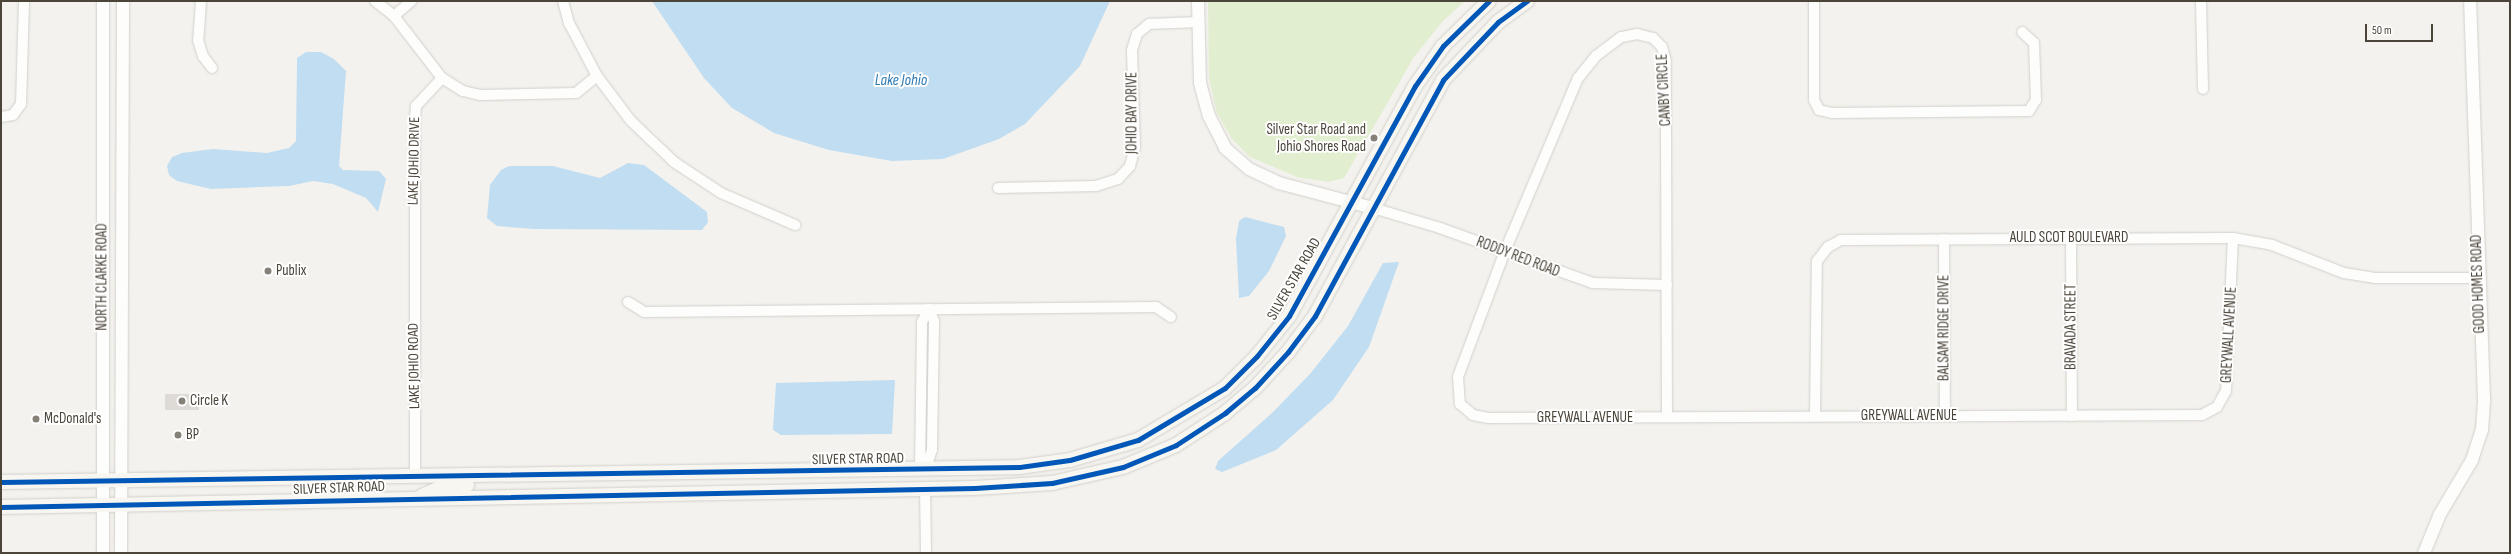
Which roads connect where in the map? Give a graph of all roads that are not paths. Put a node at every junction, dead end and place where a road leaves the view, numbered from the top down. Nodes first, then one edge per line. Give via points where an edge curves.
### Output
1 (24, 1) edge
2 (103, 1) edge
3 (123, 1) edge
4 (200, 1) edge
5 (375, 1) edge
6 (411, 1) edge
7 (563, 1) edge
8 (1198, 1) edge
9 (1489, 1) edge
10 (1527, 1) edge
11 (1814, 1) edge
12 (2201, 1) edge
13 (2470, 1) edge
14 (394, 16) junction
15 (1198, 22) junction
16 (2022, 32) dead end
17 (212, 68) dead end
18 (597, 76) junction
19 (442, 78) junction
20 (2203, 90) dead end
21 (1, 117) edge
22 (998, 188) dead end
23 (1351, 203) junction
24 (1373, 208) junction
25 (795, 225) dead end
26 (2071, 238) junction
27 (2233, 238) junction
28 (1944, 239) junction
29 (1505, 251) junction
30 (412, 255) joint
31 (2477, 278) junction
32 (1667, 285) junction
33 (628, 302) dead end
34 (929, 310) junction
35 (1171, 317) dead end
36 (1458, 377) joint
37 (922, 389) junction
38 (933, 389) junction
39 (1815, 415) junction
40 (1945, 416) junction
41 (2072, 416) junction
42 (1667, 417) junction
43 (1070, 460) junction
44 (923, 470) junction
45 (588, 474) junction
46 (415, 477) junction
47 (121, 481) junction
48 (1, 482) edge
49 (103, 482) junction
50 (925, 488) junction
51 (796, 490) junction
52 (420, 498) junction
53 (1, 507) edge
54 (103, 507) junction
55 (121, 507) junction
56 (103, 553) edge
57 (121, 553) edge
58 (926, 553) edge
59 (2424, 553) edge

1 - 21 street via 21,104 13,115
2 - 49 street, NORTH CLARKE ROAD
3 - 47 street, NORTH CLARKE ROAD
4 - 17 street via 198,40 203,56
5 - 14 street
6 - 14 street
7 - 18 street via 569,24
8 - 15 street
9 - 23 main road, SILVER STAR ROAD via 1443,46 1415,86
10 - 24 main road, SILVER STAR ROAD via 1493,27 1443,80
11 - 16 street via 1814,100 1819,110 1832,113 2029,111 2036,100 2034,43
12 - 20 street
13 - 31 street, GOOD HOMES ROAD
14 - 19 street
15 - 22 street, JOHIO BAY DRIVE via 1149,24 1136,34 1132,50 1135,146 1130,166 1118,179 1096,186
15 - 23 street via 1200,83 1209,116 1224,148 1250,169 1279,183
18 - 19 street via 576,93 480,95 463,91
18 - 25 street via 631,121 674,162 721,193
19 - 30 street, LAKE JOHIO DRIVE via 416,106
23 - 24 street
23 - 43 main road, SILVER STAR ROAD via 1289,316 1257,356 1224,388 1138,440
24 - 29 street, RODDY RED ROAD
24 - 50 main road, SILVER STAR ROAD via 1315,316 1288,352 1255,388 1176,446 1122,467 1052,483
26 - 27 street, AULD SCOT BOULEVARD
26 - 28 street, AULD SCOT BOULEVARD
26 - 41 street, BRAVADA STREET
27 - 31 street, AULD SCOT BOULEVARD via 2272,245 2344,273 2375,278
27 - 41 street, GREYWALL AVENUE via 2226,391 2217,407 2202,415
28 - 39 street, AULD SCOT BOULEVARD via 1841,240 1828,247 1817,261
28 - 40 street, BALSAM RIDGE DRIVE
29 - 32 street, RODDY RED ROAD via 1593,283
29 - 32 street, CANBY CIRCLE via 1578,78 1596,56 1621,37 1637,34 1653,38 1662,47 1666,61
29 - 36 street, CANBY CIRCLE
30 - 46 street, LAKE JOHIO ROAD
31 - 59 street, GOOD HOMES ROAD via 2484,399 2482,430 2472,460 2440,514
32 - 42 street, CANBY CIRCLE
33 - 34 street via 644,312
34 - 35 street via 1156,307
34 - 37 street via 922,322
34 - 38 street via 934,321
36 - 42 street, GREYWALL AVENUE via 1460,404 1473,415 1489,418
37 - 38 street
37 - 44 street
38 - 44 street via 932,450
39 - 40 street, GREYWALL AVENUE
39 - 42 street, GREYWALL AVENUE
40 - 41 street, GREYWALL AVENUE
43 - 44 main road, SILVER STAR ROAD via 1019,467
43 - 50 main road via 1053,470 947,476
44 - 45 main road, SILVER STAR ROAD
44 - 51 main road via 913,479 798,482
45 - 46 main road, SILVER STAR ROAD
45 - 52 main road via 580,482 444,486
46 - 47 main road, SILVER STAR ROAD
47 - 49 main road, SILVER STAR ROAD
47 - 55 street, NORTH CLARKE ROAD
48 - 49 main road, SILVER STAR ROAD
49 - 54 street, NORTH CLARKE ROAD
50 - 51 main road, SILVER STAR ROAD
50 - 58 street
51 - 52 main road, SILVER STAR ROAD
52 - 55 main road, SILVER STAR ROAD
53 - 54 main road, SILVER STAR ROAD
54 - 55 main road, SILVER STAR ROAD
54 - 56 street, NORTH CLARKE ROAD
55 - 57 street, NORTH CLARKE ROAD

